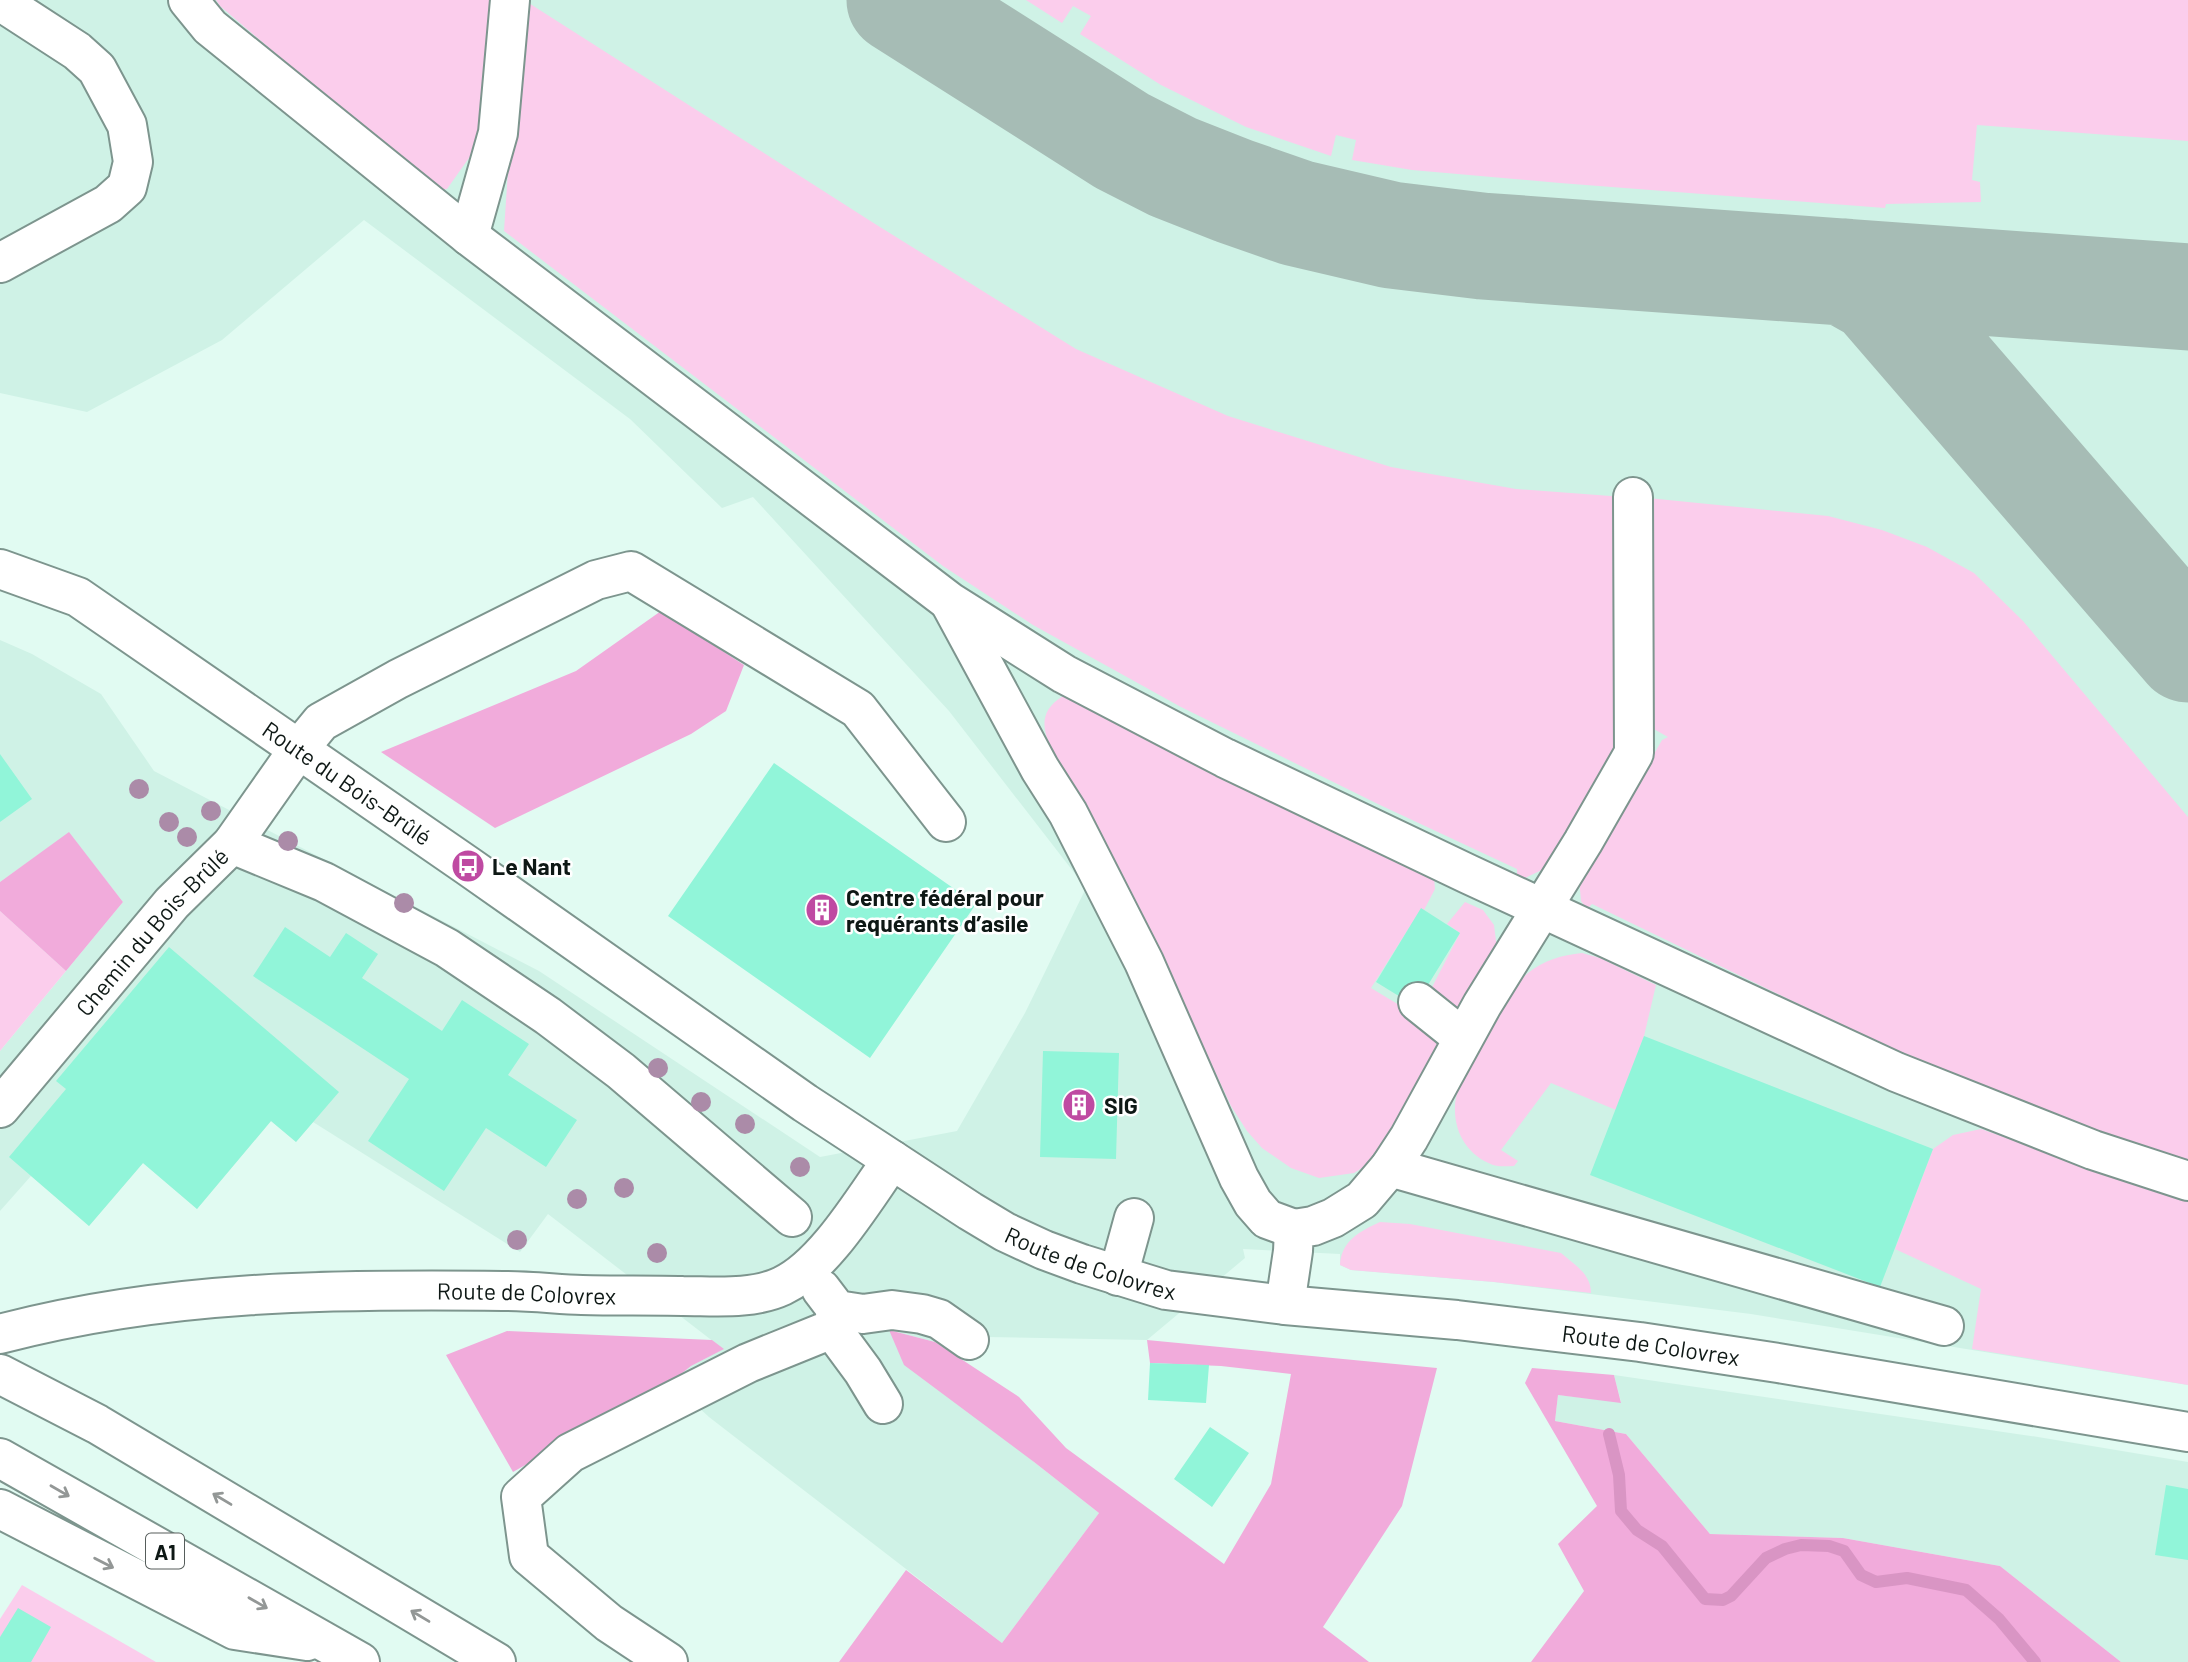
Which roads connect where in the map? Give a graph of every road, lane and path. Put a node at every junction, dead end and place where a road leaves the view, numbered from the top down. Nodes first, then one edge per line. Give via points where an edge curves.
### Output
1 (188, 0) edge
2 (510, 0) edge
3 (0, 1) edge
4 (469, 236) junction
5 (0, 263) edge
6 (1633, 497) dead end
7 (0, 541) edge
8 (0, 569) edge
9 (78, 597) junction
10 (950, 602) junction
11 (298, 750) junction
12 (946, 822) dead end
13 (232, 844) junction
14 (1541, 909) junction
15 (1418, 1002) dead end
16 (1463, 1038) junction
17 (0, 1108) edge
18 (892, 1160) junction
19 (1390, 1167) junction
20 (2188, 1181) edge
21 (792, 1217) dead end
22 (1135, 1218) dead end
23 (1294, 1229) junction
24 (806, 1271) junction
25 (1118, 1276) junction
26 (1285, 1305) junction
27 (834, 1319) junction
28 (1944, 1326) dead end
29 (0, 1334) edge
30 (969, 1340) dead end
31 (0, 1349) edge
32 (0, 1374) edge
33 (883, 1404) dead end
34 (97, 1424) junction
35 (2188, 1432) edge
36 (0, 1458) edge
37 (0, 1509) edge
38 (345, 1653) edge
39 (496, 1662) edge
40 (668, 1662) edge

1 - 4 main road via 210,27
2 - 4 main road via 498,133
3 - 5 main road via 97,69 127,125 133,162 127,187 108,204
4 - 10 main road
6 - 14 main road via 1634,753
7 - 9 main road
8 - 9 main road, Route du Bois-Brûlé
9 - 11 main road, Route du Bois-Brûlé
10 - 14 main road via 1132,711
10 - 23 main road via 1068,813 1144,962 1239,1178 1267,1219
11 - 12 main road, Chemin du Bois-Brûlé via 321,722 398,678 596,580 631,572 859,709
11 - 13 main road, Chemin du Bois-Brûlé
11 - 18 main road, Route du Bois-Brûlé
13 - 17 main road, Chemin du Bois-Brûlé via 172,903
13 - 21 main road via 324,882 447,948 621,1071
14 - 16 main road
14 - 20 main road via 1896,1072 2093,1150
15 - 16 main road
16 - 19 main road
18 - 24 main road, Route de Colovrex
18 - 25 main road, Route de Colovrex via 1005,1232
19 - 23 main road via 1362,1200 1333,1219
19 - 28 main road
22 - 25 main road
23 - 26 main road
24 - 27 main road
24 - 29 main road, Route de Colovrex via 768,1291 735,1296 316,1290 201,1298 67,1318
25 - 26 main road, Route de Colovrex via 1167,1290
26 - 35 main road, Route de Colovrex via 1640,1342
27 - 30 main road via 892,1310 922,1314 939,1318
27 - 33 main road
27 - 40 main road via 570,1453 521,1497 530,1556 609,1623
31 - 34 main road
32 - 34 main road
39 -> 34 main road
36 -> 38 main road, A1
37 -> 38 main road via 235,1630

